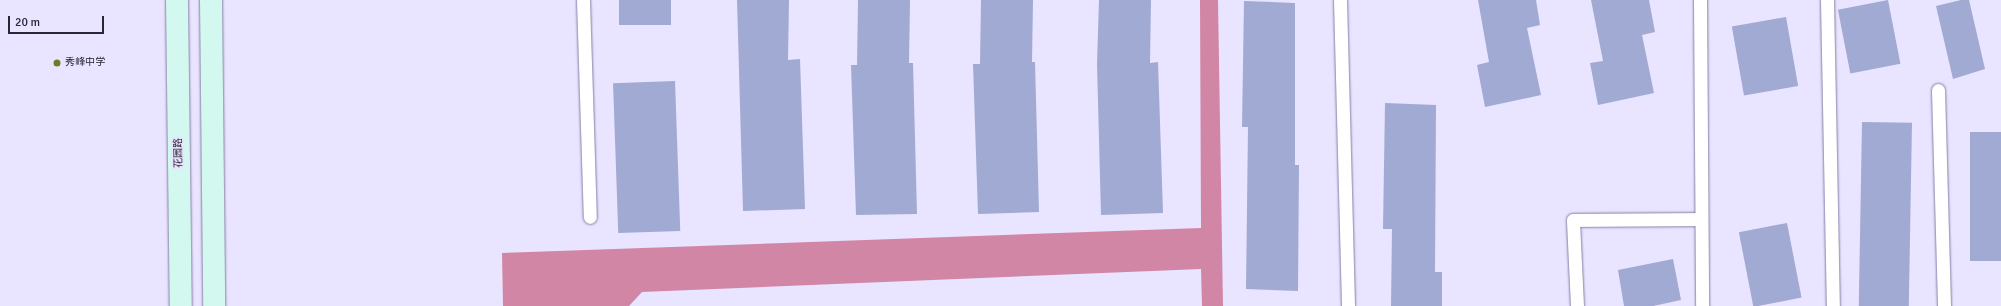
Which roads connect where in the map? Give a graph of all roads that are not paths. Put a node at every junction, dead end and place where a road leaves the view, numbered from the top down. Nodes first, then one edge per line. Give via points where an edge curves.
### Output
1 (177, 0) edge
2 (211, 0) edge
3 (583, 0) edge
4 (1340, 0) edge
5 (1700, 0) edge
6 (1827, 0) edge
7 (1938, 90) dead end
8 (590, 217) dead end
9 (1701, 219) junction
10 (181, 306) edge
11 (214, 306) edge
12 (1348, 306) edge
13 (1577, 306) edge
14 (1702, 306) edge
15 (1833, 306) edge
16 (1944, 306) edge

1 - 10 main road, 花园路
2 - 11 main road
3 - 8 lane
4 - 12 lane
5 - 9 lane
6 - 15 lane
7 - 16 lane
9 - 13 lane via 1573,220
9 - 14 lane

